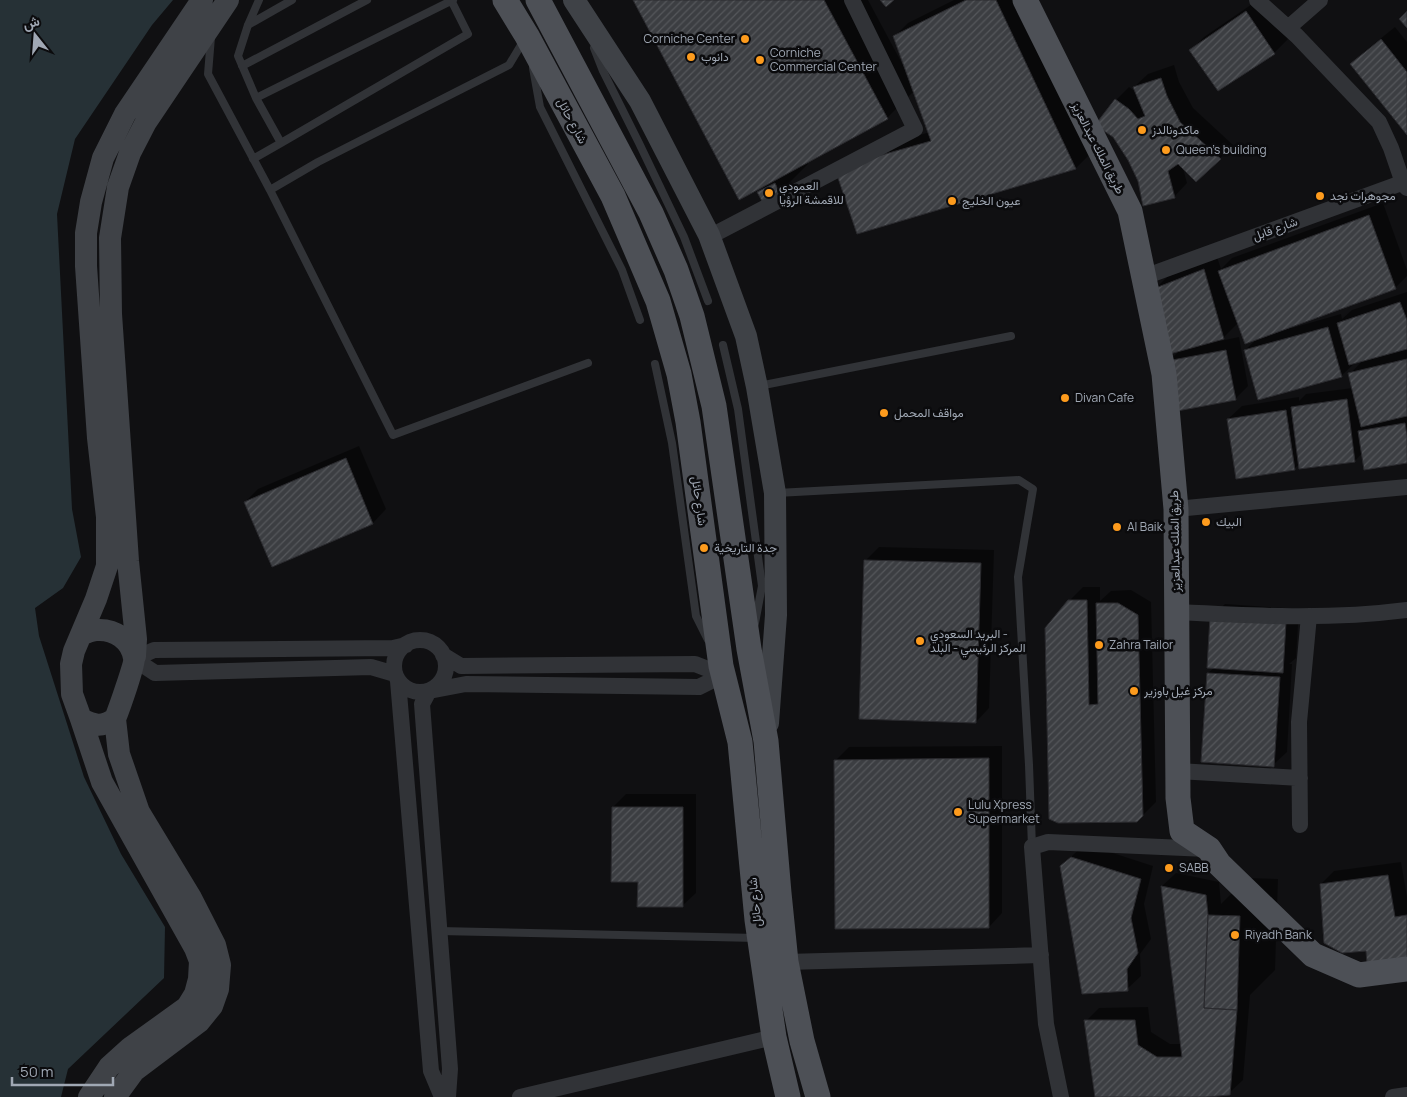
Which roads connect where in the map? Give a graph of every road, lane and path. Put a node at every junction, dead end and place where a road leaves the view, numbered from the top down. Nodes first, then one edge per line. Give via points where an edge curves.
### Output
1 (228, 0) edge
2 (259, 0) edge
3 (292, 0) edge
4 (368, 0) edge
5 (452, 0) edge
6 (505, 0) edge
7 (538, 0) edge
8 (852, 0) edge
9 (1024, 0) edge
10 (1257, 0) edge
11 (1320, 0) edge
12 (577, 5) edge
13 (204, 12) edge
14 (248, 25) junction
15 (1288, 28) junction
16 (527, 36) junction
17 (242, 66) junction
18 (256, 98) junction
19 (281, 143) junction
20 (253, 159) junction
21 (1406, 184) edge
22 (270, 190) junction
23 (709, 237) junction
24 (1144, 277) junction
25 (708, 300) dead end
26 (640, 320) dead end
27 (1010, 336) dead end
28 (723, 345) dead end
29 (588, 363) dead end
30 (655, 364) dead end
31 (758, 387) junction
32 (1407, 487) edge
33 (775, 494) junction
34 (1176, 509) junction
35 (1407, 610) edge
36 (1177, 612) junction
37 (1309, 616) junction
38 (82, 634) junction
39 (406, 645) junction
40 (749, 649) junction
41 (443, 654) junction
42 (134, 659) junction
43 (722, 671) junction
44 (396, 678) junction
45 (429, 691) junction
46 (81, 719) junction
47 (116, 719) junction
48 (766, 741) junction
49 (1178, 771) junction
50 (1300, 778) junction
51 (1300, 825) dead end
52 (1032, 847) junction
53 (1209, 849) junction
54 (439, 931) junction
55 (759, 938) junction
56 (1041, 955) junction
57 (786, 962) junction
58 (1407, 969) edge
59 (774, 1037) junction
60 (529, 1096) edge
61 (1407, 1096) edge
62 (89, 1097) edge
63 (115, 1097) edge
64 (442, 1097) edge
65 (448, 1097) edge
66 (788, 1097) edge
67 (818, 1097) edge
68 (1060, 1097) edge
69 (1393, 1097) edge

1 - 13 street
2 - 14 lane
3 - 14 lane
4 - 17 lane
5 - 18 lane
5 - 19 lane via 468,34
6 - 16 main road, شارع حائل
7 - 40 main road, شارع حائل via 651,213 692,316 714,406
8 - 23 street via 916,129
9 - 24 main road, طريق الملك عبدالعزيز via 1130,211
10 - 15 street
11 - 15 street
12 - 23 street via 640,101
12 - 25 lane via 602,71 684,237
13 - 20 lane via 208,74
13 - 38 street via 125,114 103,158 91,202 86,233 86,266 107,566
13 - 42 street via 130,153 118,187 110,238 111,314 136,639
14 - 17 lane via 238,56
15 - 21 street via 1379,122
16 - 22 lane via 509,65 318,162
16 - 26 lane via 540,107 622,270
16 - 43 main road, شارع حائل via 612,196 658,301 679,374 688,422
17 - 18 lane
18 - 19 lane
19 - 20 lane
20 - 22 lane
21 - 24 street, شارع قابل
22 - 29 lane via 394,435
23 - 31 street via 746,336
24 - 34 main road, طريق الملك عبدالعزيز via 1164,374
27 - 31 lane
28 - 40 lane via 738,409 762,586
30 - 43 lane via 672,443 696,616
31 - 33 street
32 - 34 street
33 - 48 street via 776,615
33 - 52 lane via 1019,480 1033,489 1018,577
34 - 36 main road, طريق الملك عبدالعزيز
35 - 37 street via 1367,615
36 - 37 street
36 - 49 main road, طريق الملك عبدالعزيز
37 - 50 street via 1300,722
38 - 42 street via 96,630 111,631 123,637
38 - 46 street via 74,651 71,678 72,694
39 - 41 street via 422,640 438,647
39 - 42 street via 394,648 154,650
39 - 44 street via 395,657
40 - 48 main road, شارع حائل
41 - 43 street via 461,666 696,664
41 - 45 street via 446,672 436,687
42 - 44 street via 155,672 371,667
42 - 47 street
43 - 45 street via 699,688 466,684
43 - 55 main road, شارع حائل via 740,742
44 - 45 street via 412,691
44 - 64 street via 431,1071
45 - 54 street via 422,704
46 - 47 street via 104,725
46 - 62 street via 102,782 200,961 195,994 186,1007 109,1067
47 - 63 street via 119,754 139,812 191,898 215,945 220,965 218,989 212,1006 199,1022 134,1071
48 - 57 main road, شارع حائل
49 - 50 street
49 - 53 main road, طريق الملك عبدالعزيز via 1182,831
50 - 51 street
52 - 53 street via 1048,842
52 - 56 street
53 - 58 main road, طريق الملك عبدالعزيز via 1219,864 1313,955 1360,975
54 - 55 lane
54 - 65 street via 450,1069
55 - 59 main road, شارع حائل
56 - 57 street
56 - 68 street via 1046,1024
57 - 67 main road, شارع حائل via 802,1041
59 - 60 street
59 - 66 main road, شارع حائل
61 - 69 street

